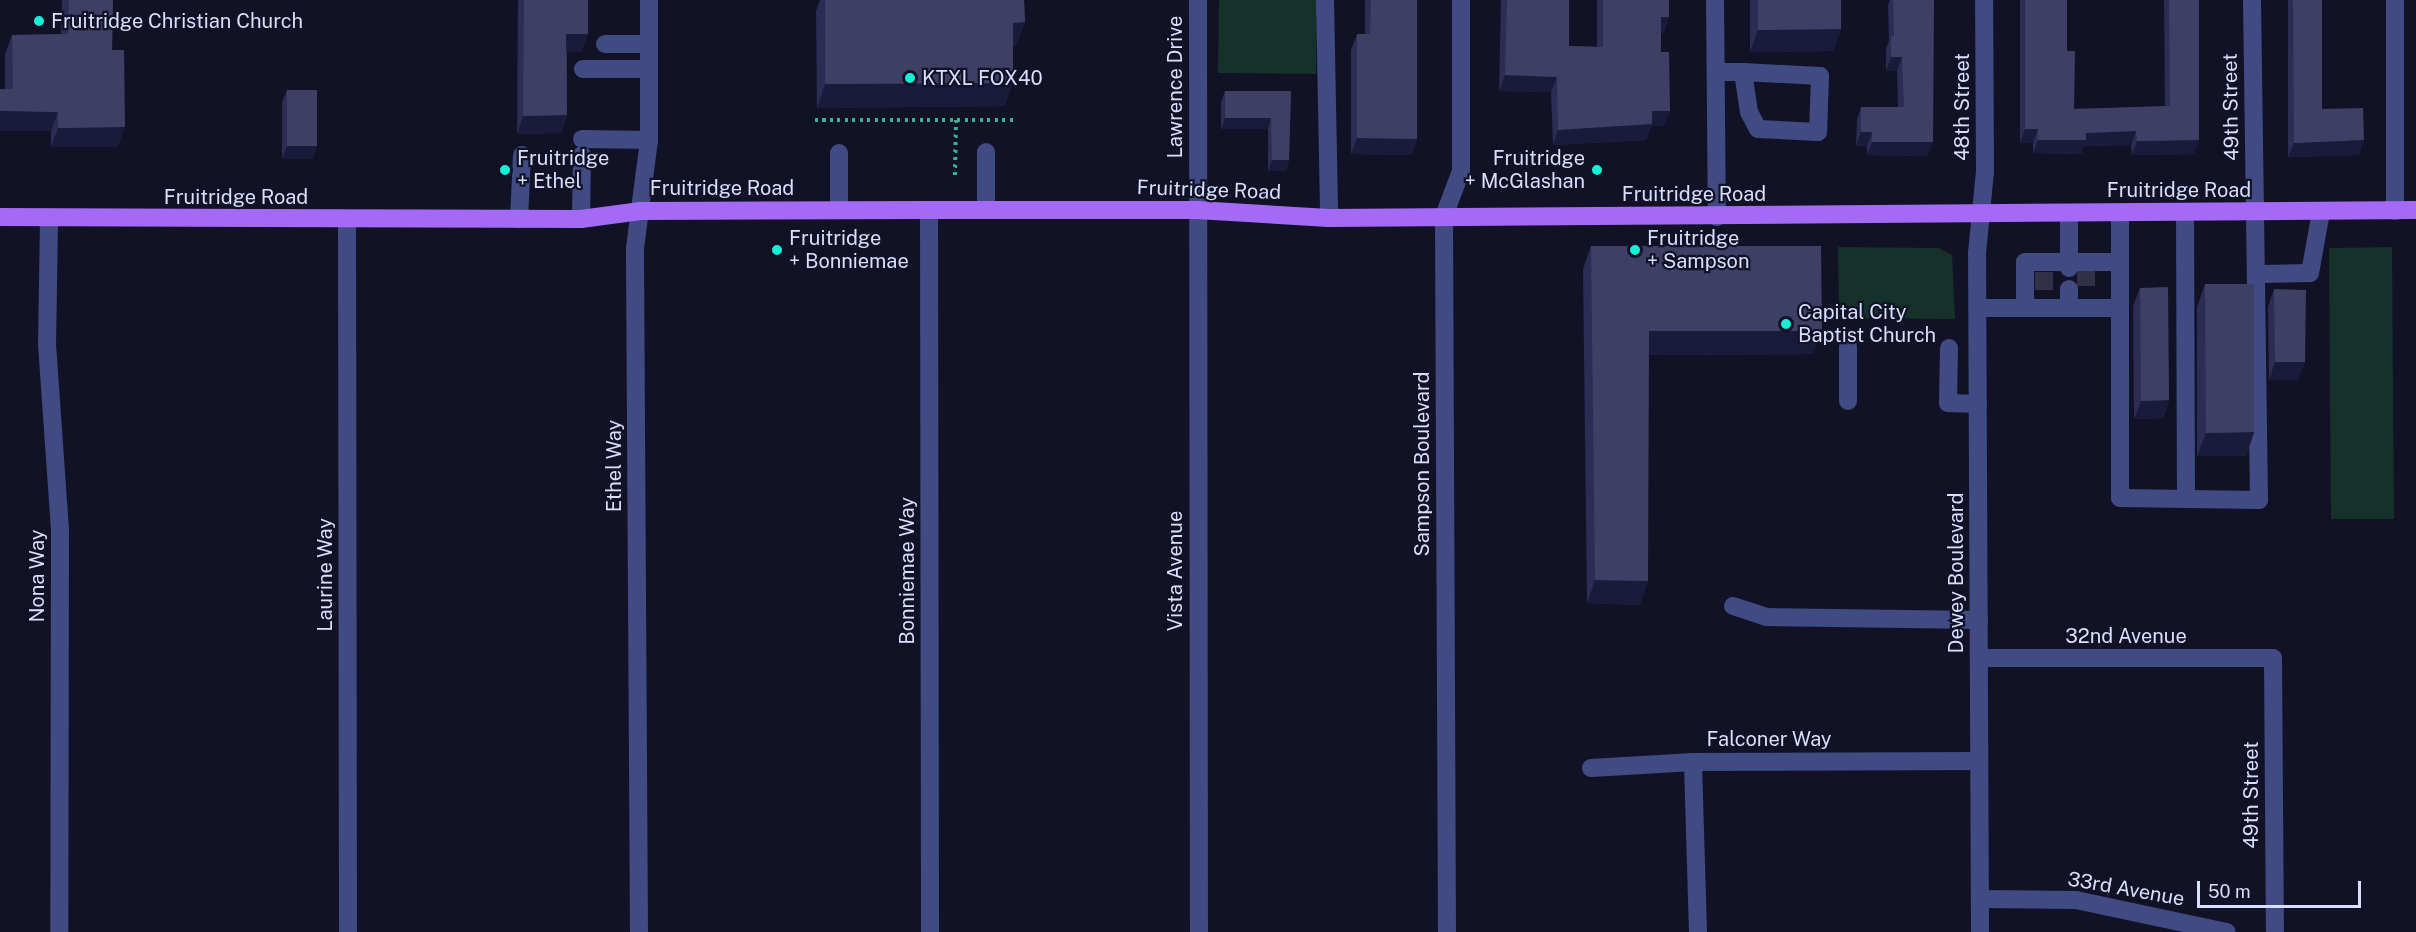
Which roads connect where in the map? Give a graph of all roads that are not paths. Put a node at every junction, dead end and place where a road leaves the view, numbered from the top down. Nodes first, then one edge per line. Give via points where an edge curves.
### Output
1 (649, 0) edge
2 (1197, 0) edge
3 (1325, 0) edge
4 (1461, 0) edge
5 (1715, 0) edge
6 (1984, 0) edge
7 (2252, 0) edge
8 (2395, 0) edge
9 (604, 44) dead end
10 (649, 44) junction
11 (583, 69) dead end
12 (648, 69) junction
13 (1716, 72) junction
14 (1743, 72) junction
15 (649, 140) junction
16 (986, 152) dead end
17 (839, 153) dead end
18 (522, 154) dead end
19 (839, 210) junction
20 (929, 210) junction
21 (986, 210) junction
22 (1197, 210) junction
23 (2416, 210) edge
24 (640, 211) junction
25 (2395, 211) junction
26 (2255, 212) junction
27 (2321, 212) junction
28 (2069, 213) junction
29 (2120, 213) junction
30 (2185, 213) junction
31 (1981, 214) junction
32 (1444, 216) junction
33 (0, 217) edge
34 (1717, 217) junction
35 (1329, 218) junction
36 (347, 219) junction
37 (519, 219) junction
38 (580, 219) junction
39 (49, 220) junction
40 (2120, 262) junction
41 (2078, 265) junction
42 (2258, 274) junction
43 (2078, 289) tunnel mouth
44 (2044, 290) tunnel mouth
45 (1978, 308) junction
46 (2025, 308) junction
47 (2044, 308) junction
48 (2078, 308) junction
49 (2120, 308) junction
50 (1848, 347) dead end
51 (1949, 348) dead end
52 (1848, 401) dead end
53 (1978, 404) junction
54 (2186, 499) junction
55 (1733, 606) dead end
56 (1979, 620) junction
57 (1979, 658) junction
58 (2273, 658) joint
59 (1979, 761) junction
60 (1693, 762) junction
61 (1591, 768) dead end
62 (1980, 899) junction
63 (59, 932) edge
64 (348, 932) edge
65 (639, 932) edge
66 (930, 932) edge
67 (1199, 932) edge
68 (1447, 932) edge
69 (1698, 932) edge
70 (1980, 932) edge
71 (2227, 932) edge
72 (2275, 932) edge

1 - 10 street, Ethel Way
2 - 22 street, Lawrence Drive
3 - 35 street
4 - 32 street, Sampson Boulevard via 1461,171
5 - 13 street
6 - 31 street, 48th Street via 1985,172
7 - 26 street, 49th Street
8 - 25 street
9 - 10 street
10 - 12 street, Ethel Way
11 - 12 street
12 - 15 street, Ethel Way
13 - 14 street
13 - 34 street
14 - 14 street via 1820,76 1818,132 1758,129 1749,112
15 - 24 street, Ethel Way
15 - 38 street via 582,147
16 - 21 street
17 - 19 street
18 - 37 street
19 - 20 main road, Fruitridge Road
19 - 24 main road, Fruitridge Road
20 - 21 main road, Fruitridge Road
20 - 66 street, Bonniemae Way
21 - 22 main road, Fruitridge Road
22 - 35 main road, Fruitridge Road
22 - 67 street, Vista Avenue
23 - 25 main road, Fruitridge Road
24 - 38 main road, Fruitridge Road
24 - 65 street, Ethel Way via 635,248
25 - 27 main road, Fruitridge Road
26 - 27 main road, Fruitridge Road
26 - 30 main road, Fruitridge Road
26 - 42 street, 49th Street
27 - 42 street via 2310,273
28 - 29 main road, Fruitridge Road
28 - 31 main road, Fruitridge Road
28 - 41 street
29 - 30 main road, Fruitridge Road
29 - 40 street
30 - 54 street
31 - 34 main road, Fruitridge Road
31 - 45 street, Dewey Boulevard
32 - 34 main road, Fruitridge Road
32 - 35 main road, Fruitridge Road
32 - 68 street, Sampson Boulevard
33 - 39 main road, Fruitridge Road
36 - 37 main road, Fruitridge Road
36 - 39 main road, Fruitridge Road
36 - 64 street, Laurine Way
37 - 38 main road, Fruitridge Road
39 - 63 street, Nona Way via 47,344 60,529
40 - 41 street
40 - 49 street
41 - 46 street via 2025,262
42 - 54 street, 49th Street via 2259,500
43 - 48 street
44 - 47 street
45 - 46 street
45 - 53 street, Dewey Boulevard
46 - 47 street
47 - 48 street
48 - 49 street
49 - 54 street via 2120,498
50 - 52 street
51 - 53 street via 1948,403
53 - 56 street, Dewey Boulevard
55 - 56 street via 1766,617
56 - 57 street, Dewey Boulevard
57 - 58 street, 32nd Avenue
57 - 59 street, Dewey Boulevard
58 - 72 street, 49th Street
59 - 60 street, Falconer Way
59 - 62 street, Dewey Boulevard
60 - 61 street
60 - 69 street, Falconer Way
62 - 70 street, Dewey Boulevard
62 - 71 street, 33rd Avenue via 2076,900

